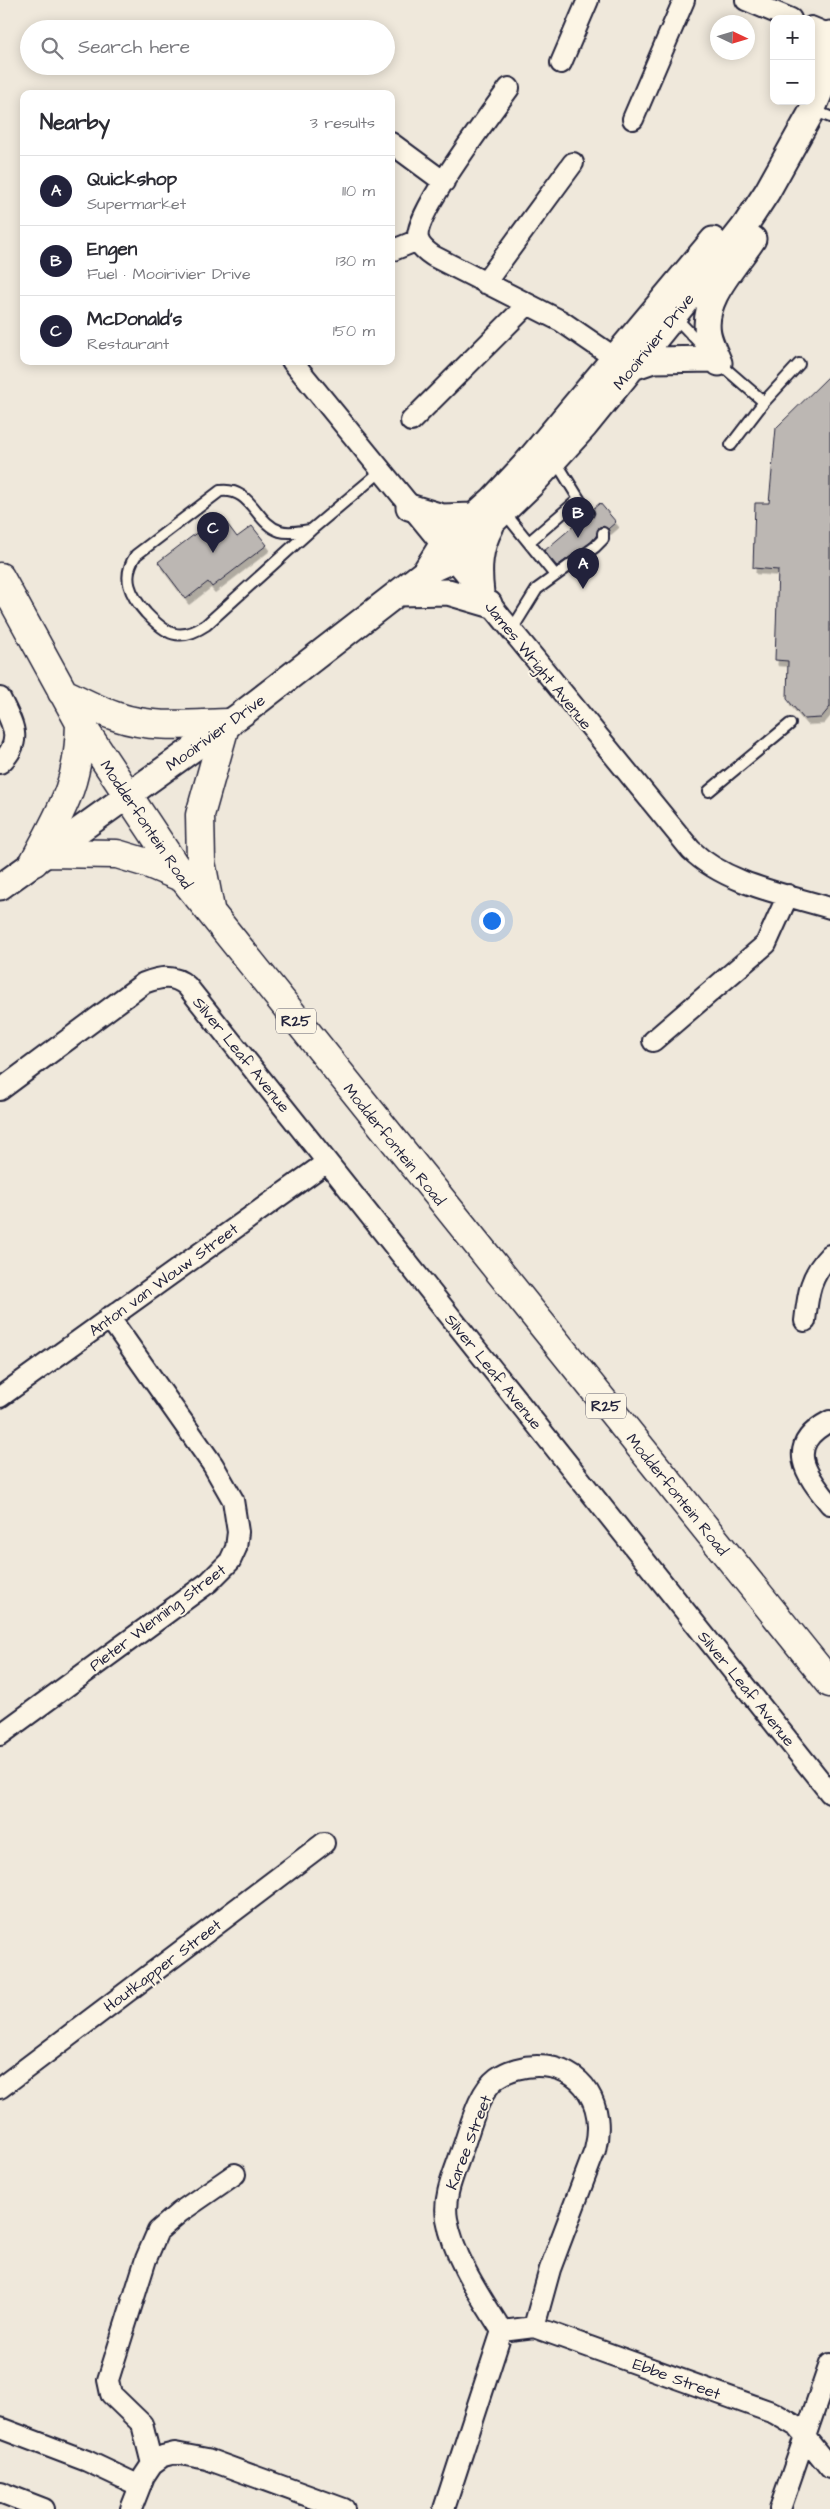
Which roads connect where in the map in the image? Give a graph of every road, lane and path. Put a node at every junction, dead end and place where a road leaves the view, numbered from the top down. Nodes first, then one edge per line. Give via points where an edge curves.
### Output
1 (588, 0) edge
2 (684, 0) edge
3 (746, 0) edge
4 (782, 15) edge
5 (815, 29) edge
6 (830, 35) edge
7 (561, 63) dead end
8 (815, 67) edge
9 (830, 68) edge
10 (509, 88) dead end
11 (813, 110) edge
12 (633, 119) dead end
13 (395, 146) edge
14 (573, 163) dead end
15 (444, 182) junction
16 (418, 240) junction
17 (395, 249) edge
18 (485, 283) junction
19 (527, 305) junction
20 (667, 310) junction
21 (716, 361) junction
22 (623, 363) junction
23 (799, 364) dead end
24 (295, 365) edge
25 (764, 402) junction
26 (411, 421) dead end
27 (731, 445) dead end
28 (550, 450) junction
29 (380, 472) junction
30 (579, 499) junction
31 (409, 507) junction
32 (491, 512) junction
33 (588, 513) dead end
34 (311, 530) junction
35 (603, 533) dead end
36 (529, 542) junction
37 (448, 552) junction
38 (555, 574) junction
39 (0, 577) edge
40 (398, 593) junction
41 (485, 598) junction
42 (511, 631) junction
43 (62, 692) junction
44 (0, 698) edge
45 (80, 723) junction
46 (227, 724) junction
47 (790, 724) dead end
48 (0, 763) edge
49 (709, 790) dead end
50 (127, 797) junction
51 (40, 857) junction
52 (183, 878) junction
53 (0, 887) edge
54 (788, 895) junction
55 (830, 908) edge
56 (210, 912) junction
57 (653, 1041) dead end
58 (0, 1090) edge
59 (327, 1162) junction
60 (830, 1255) edge
61 (109, 1317) junction
62 (805, 1322) dead end
63 (0, 1397) edge
64 (830, 1421) edge
65 (830, 1504) edge
66 (830, 1683) edge
67 (0, 1735) edge
68 (830, 1792) edge
69 (324, 1843) dead end
70 (0, 2088) edge
71 (235, 2174) dead end
72 (534, 2327) junction
73 (502, 2331) junction
74 (830, 2364) edge
75 (0, 2428) edge
76 (805, 2437) junction
77 (157, 2460) junction
78 (830, 2468) edge
79 (140, 2486) junction
80 (0, 2492) edge
81 (44, 2509) edge
82 (132, 2509) edge
83 (344, 2509) edge
84 (444, 2509) edge
85 (780, 2509) edge

1 - 7 street
2 - 12 street
3 - 4 street
5 - 6 street
6 - 8 street
9 - 11 street, Mooirivier Drive
10 - 15 street
11 - 20 street, Mooirivier Drive via 756,208
11 - 21 street via 806,139 770,212 709,309 708,334
13 - 15 street
14 - 18 street
15 - 16 street via 423,217
16 - 17 street
16 - 18 street via 433,256
18 - 19 street
19 - 22 street via 561,322
19 - 26 street
20 - 21 lane
20 - 22 street, Mooirivier Drive
21 - 22 street
21 - 25 lane
22 - 28 street, Mooirivier Drive
23 - 25 lane
24 - 29 street, James Wright Avenue
25 - 27 lane
28 - 30 lane
28 - 32 street, Mooirivier Drive
29 - 31 street, James Wright Avenue
29 - 34 lane
30 - 33 lane
30 - 36 lane
31 - 32 street via 442,517
31 - 37 street, James Wright Avenue
32 - 36 lane
32 - 37 street, Mooirivier Drive
32 - 41 street via 479,571
34 - 34 lane via 206,625 193,633 180,635 161,629 138,604 128,586 127,575 136,555 220,491 234,491 242,495 275,529 282,532
35 - 38 lane via 595,547
36 - 38 lane
37 - 40 street, Mooirivier Drive
37 - 41 street, James Wright Avenue
38 - 42 lane via 537,589
39 - 43 main road, Modderfontein Road / R25
40 - 41 street via 448,592
40 - 46 street, Mooirivier Drive
41 - 42 street, James Wright Avenue
42 - 54 street, James Wright Avenue via 678,836 703,862
43 - 45 main road, Modderfontein Road / R25
43 - 46 main road via 118,718 137,722
44 - 48 street via 14,732 14,741 12,750
45 - 50 main road, Modderfontein Road / R25
45 - 51 main road via 78,766 73,784
46 - 50 street, Mooirivier Drive
46 - 56 main road via 200,815 201,862
47 - 49 lane
50 - 51 street, Mooirivier Drive
50 - 52 main road, Modderfontein Road / R25
51 - 52 main road via 117,854 130,856
51 - 53 street, Mooirivier Drive
52 - 56 main road, Modderfontein Road / R25
54 - 55 street, James Wright Avenue
54 - 57 street via 766,944
56 - 66 main road, Modderfontein Road / R25
58 - 59 street, Silver Leaf Avenue via 144,983 167,977 187,986
59 - 61 street, Anton van Wouw Street
59 - 68 street, Silver Leaf Avenue
60 - 62 street via 810,1283
61 - 63 street, Anton van Wouw Street
61 - 67 street, Pieter Wenning Street via 226,1484 238,1517 236,1548 230,1561 210,1582
64 - 65 street via 817,1428 806,1440 802,1454 808,1476
69 - 70 street, Houtkapper Street
71 - 77 street via 158,2231 108,2380 111,2394 142,2424
72 - 73 street, Ebbe Street
72 - 73 street, Karee Street via 550,2269 596,2150 599,2134 593,2099 585,2087 566,2070 551,2066 512,2070 497,2078 487,2090 478,2106 446,2201 450,2234 463,2264
72 - 76 street, Ebbe Street via 787,2418
73 - 84 street
74 - 76 street
75 - 79 street via 87,2461
76 - 78 street, Ebbe Street
76 - 85 street
77 - 79 street
77 - 83 street via 176,2453 190,2454
79 - 82 street
80 - 81 street

